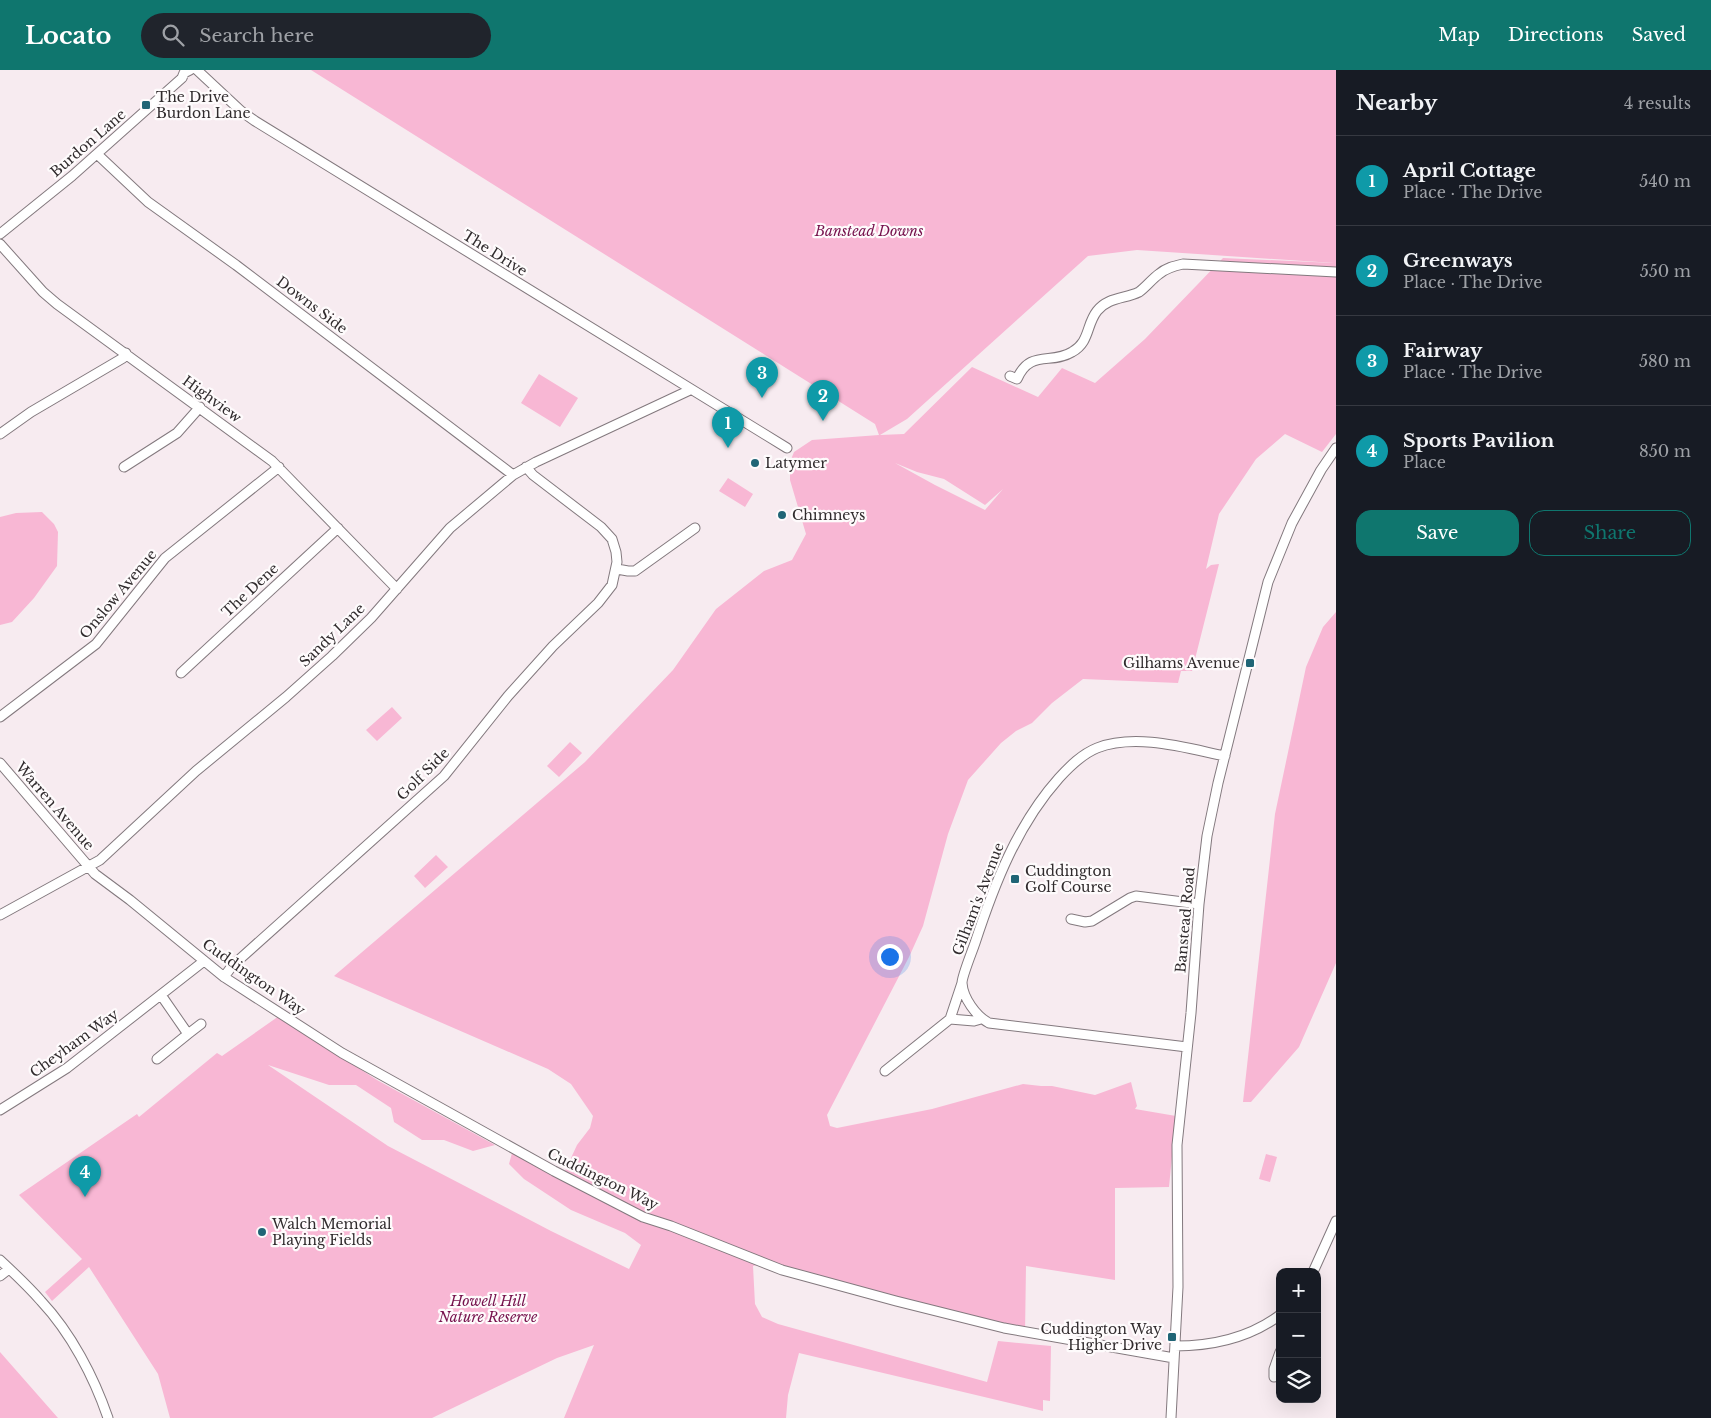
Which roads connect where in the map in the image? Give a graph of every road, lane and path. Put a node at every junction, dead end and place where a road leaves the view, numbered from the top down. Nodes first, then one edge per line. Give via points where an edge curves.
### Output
1 (197, 70) edge
2 (186, 71) edge
3 (97, 154) junction
4 (0, 234) edge
5 (0, 244) edge
6 (1336, 272) edge
7 (126, 353) junction
8 (1010, 376) dead end
9 (690, 390) junction
10 (200, 407) junction
11 (0, 434) edge
12 (787, 448) dead end
13 (1336, 448) edge
14 (124, 467) dead end
15 (278, 467) junction
16 (526, 467) junction
17 (513, 475) junction
18 (338, 528) junction
19 (695, 528) dead end
20 (617, 569) junction
21 (397, 589) junction
22 (181, 673) dead end
23 (0, 717) edge
24 (1225, 756) junction
25 (0, 764) edge
26 (90, 867) junction
27 (1200, 904) junction
28 (0, 916) edge
29 (1071, 918) dead end
30 (204, 961) junction
31 (224, 977) junction
32 (962, 983) junction
33 (161, 995) junction
34 (950, 1019) junction
35 (981, 1019) junction
36 (201, 1024) dead end
37 (188, 1034) junction
38 (1187, 1047) junction
39 (157, 1059) dead end
40 (885, 1070) dead end
41 (0, 1110) edge
42 (1336, 1221) edge
43 (0, 1260) edge
44 (1316, 1268) edge
45 (9, 1269) junction
46 (0, 1276) edge
47 (1276, 1319) edge
48 (1175, 1346) junction
49 (1174, 1358) junction
50 (1278, 1358) edge
51 (1274, 1377) dead end
52 (108, 1418) edge
53 (1171, 1418) edge

1 - 9 street, The Drive via 255,121
2 - 3 street, Burdon Lane
3 - 4 street, Burdon Lane
3 - 17 street, Downs Side via 148,202
5 - 7 street, Highview via 43,292
6 - 8 street via 1184,264 1168,268 1142,290 1108,301 1100,308 1093,317 1084,342 1075,351 1029,363 1017,379
7 - 10 street, Highview
7 - 11 street via 123,358
9 - 12 street, The Drive
9 - 16 street, Sandy Lane
10 - 14 street via 177,432
10 - 15 street, Highview
13 - 24 street, Banstead Road via 1292,523 1268,582
15 - 18 street, Highview
15 - 23 street, Onslow Avenue via 165,558 96,644
16 - 17 street, Sandy Lane
16 - 20 street via 607,533 614,545
17 - 21 street, Sandy Lane via 450,528
18 - 21 street, Highview
18 - 22 street, The Dene
19 - 20 street via 634,571
20 - 31 street, Golf Side via 612,586 598,603 508,696 444,776 232,966
21 - 26 street, Sandy Lane via 302,684 196,771
24 - 27 street, Banstead Road via 1209,829
24 - 32 street, Gilham's Avenue via 1137,742 1109,744 1078,759 1045,795 1013,846 982,921
25 - 26 street, Warren Avenue
26 - 28 street, Sandy Lane
26 - 30 street, Cuddington Way
27 - 29 street via 1136,896 1092,921
27 - 38 street, Banstead Road
30 - 31 street, Cuddington Way
30 - 33 street, Cheyham Way
31 - 49 street, Cuddington Way via 342,1053 643,1217 782,1270 896,1301 1004,1328
32 - 34 street, Gilham's Avenue
32 - 35 street via 967,998
33 - 37 street
33 - 41 street, Cheyham Way via 67,1068
34 - 35 street
34 - 40 street
35 - 38 street via 989,1023
36 - 37 street
37 - 39 street
38 - 48 street, Banstead Road via 1177,1145
42 - 44 street
43 - 45 street
45 - 46 street
45 - 52 street via 42,1302 71,1341 98,1390
47 - 48 street via 1223,1342
48 - 49 street, Banstead Road
49 - 53 street, Banstead Road
50 - 51 street

